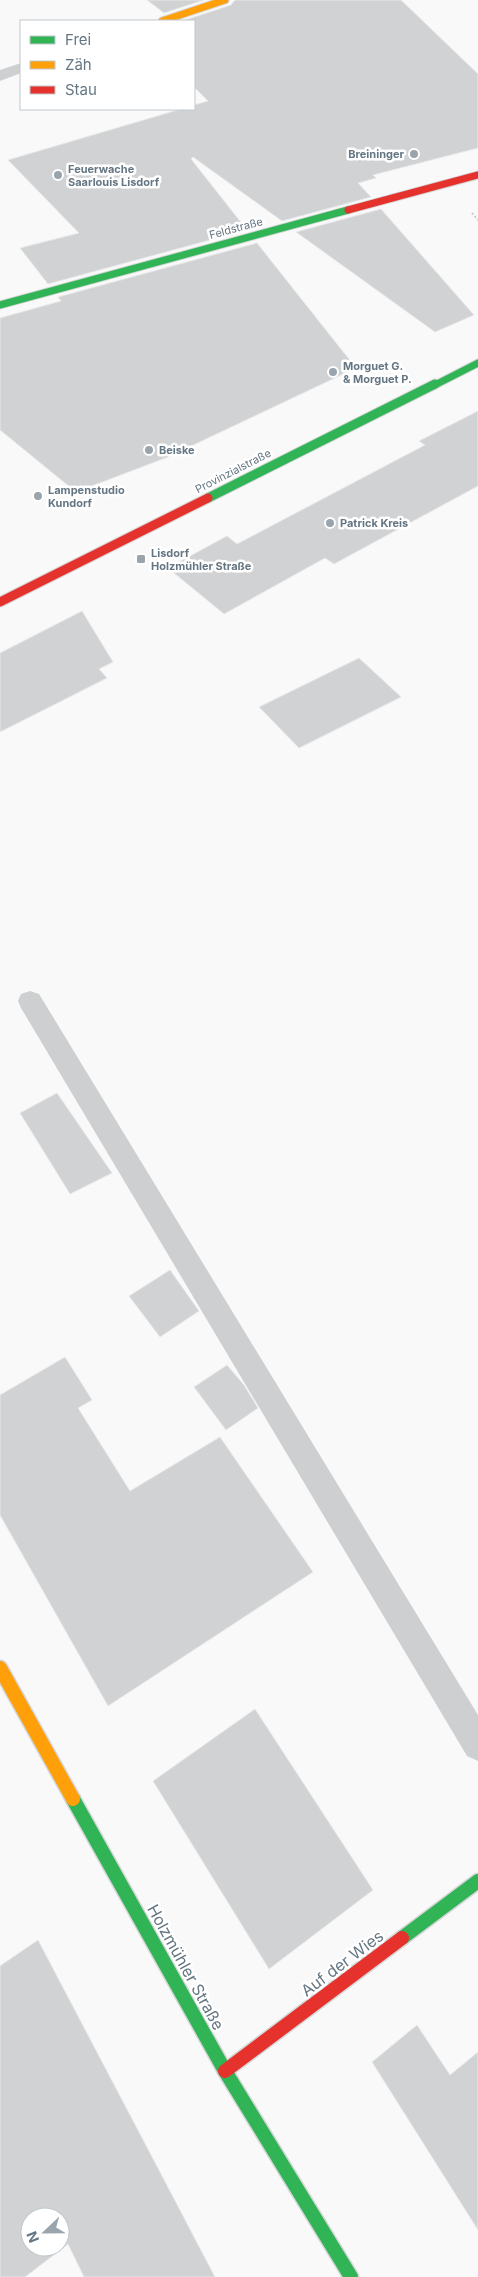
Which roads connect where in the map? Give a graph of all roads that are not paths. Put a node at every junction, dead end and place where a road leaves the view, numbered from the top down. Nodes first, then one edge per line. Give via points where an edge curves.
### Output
1 (225, 0) edge
2 (165, 20) edge
3 (20, 68) edge
4 (0, 76) edge
5 (478, 175) edge
6 (0, 305) edge
7 (478, 363) edge
8 (0, 602) edge
9 (30, 1001) dead end
10 (0, 1668) edge
11 (478, 1745) edge
12 (478, 1881) edge
13 (225, 2071) junction
14 (351, 2277) edge

1 - 2 street
3 - 4 street
5 - 6 street, Feldstraße
7 - 8 street, Provinzialstraße
9 - 11 lane
10 - 13 street, Holzmühler Straße
12 - 13 street, Auf der Wies
13 - 14 street, Holzmühler Straße

